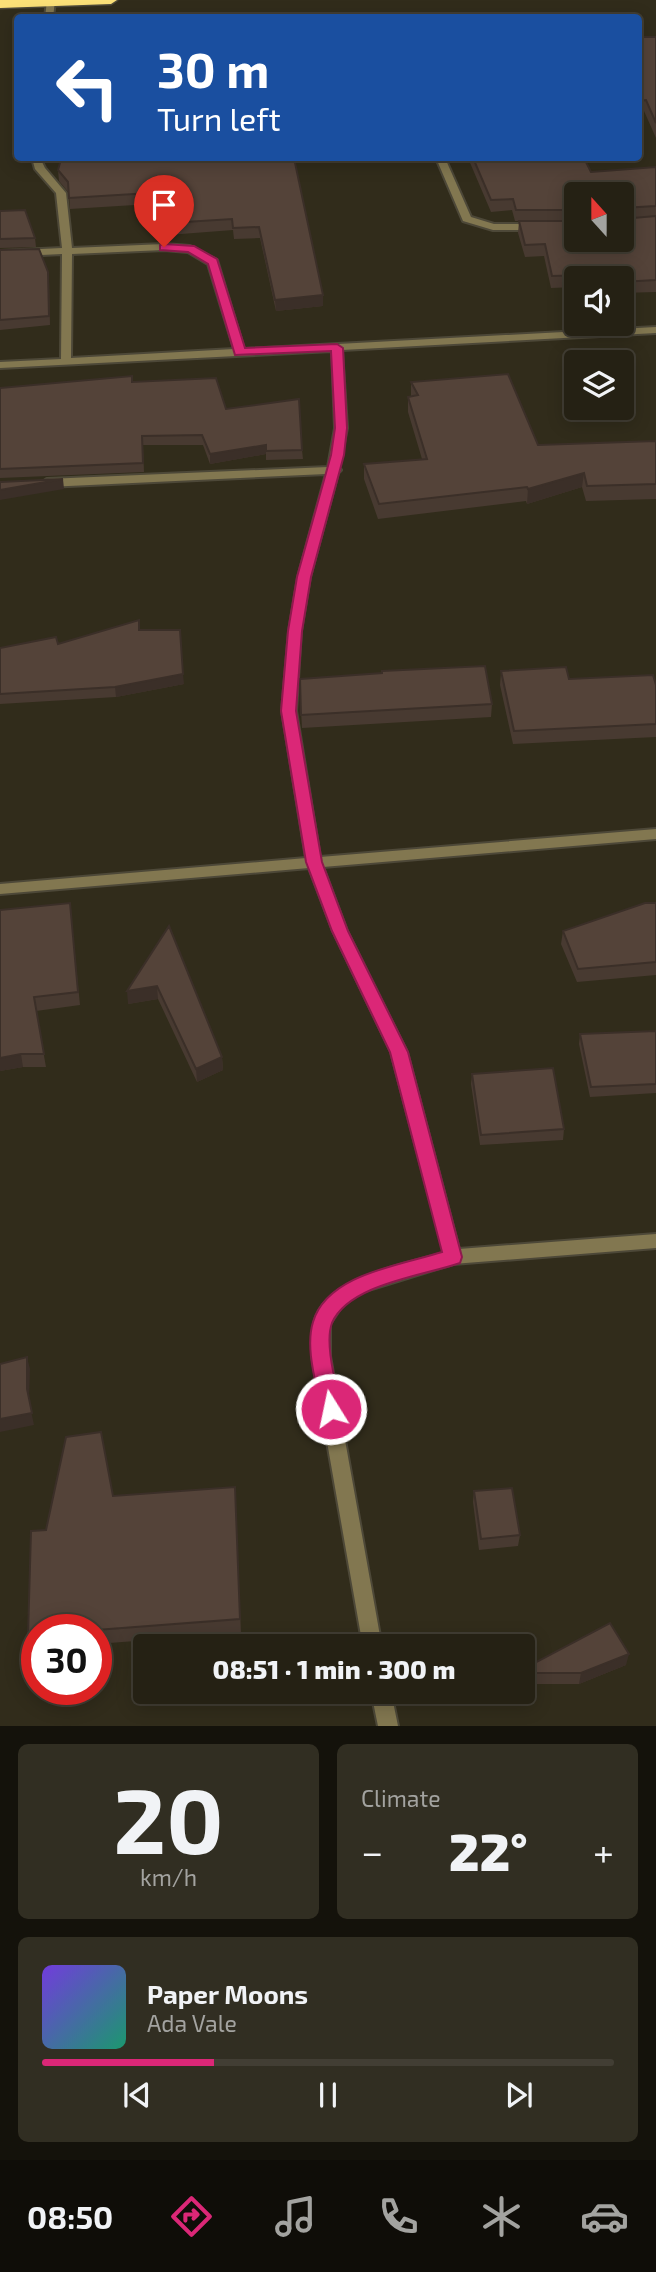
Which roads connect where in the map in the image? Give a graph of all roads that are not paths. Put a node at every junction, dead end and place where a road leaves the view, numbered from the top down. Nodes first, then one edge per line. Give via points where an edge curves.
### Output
1 (111, 0) edge
2 (51, 1) edge
3 (0, 4) edge
4 (37, 161) edge
5 (441, 161) edge
6 (564, 227) edge
7 (67, 251) junction
8 (0, 254) edge
9 (656, 330) edge
10 (337, 348) junction
11 (240, 352) junction
12 (66, 362) junction
13 (0, 365) edge
14 (335, 470) junction
15 (28, 484) edge
16 (656, 834) edge
17 (314, 862) junction
18 (0, 889) edge
19 (656, 1241) edge
20 (453, 1257) junction
21 (371, 1634) edge
22 (384, 1704) edge
23 (388, 1726) edge

1 - 2 highway
2 - 3 highway
4 - 7 street via 61,193
5 - 6 street via 467,219 493,227
7 - 8 street
7 - 11 street via 190,249 213,262
7 - 12 street
9 - 10 street
10 - 11 street
10 - 14 street via 341,428
11 - 12 street
12 - 13 street
14 - 15 street
14 - 17 street via 304,577 289,711
16 - 17 street
17 - 18 street
17 - 20 street via 340,931 399,1052
19 - 20 street
20 - 21 street via 357,1286 338,1298 322,1323 321,1356
22 - 23 street

